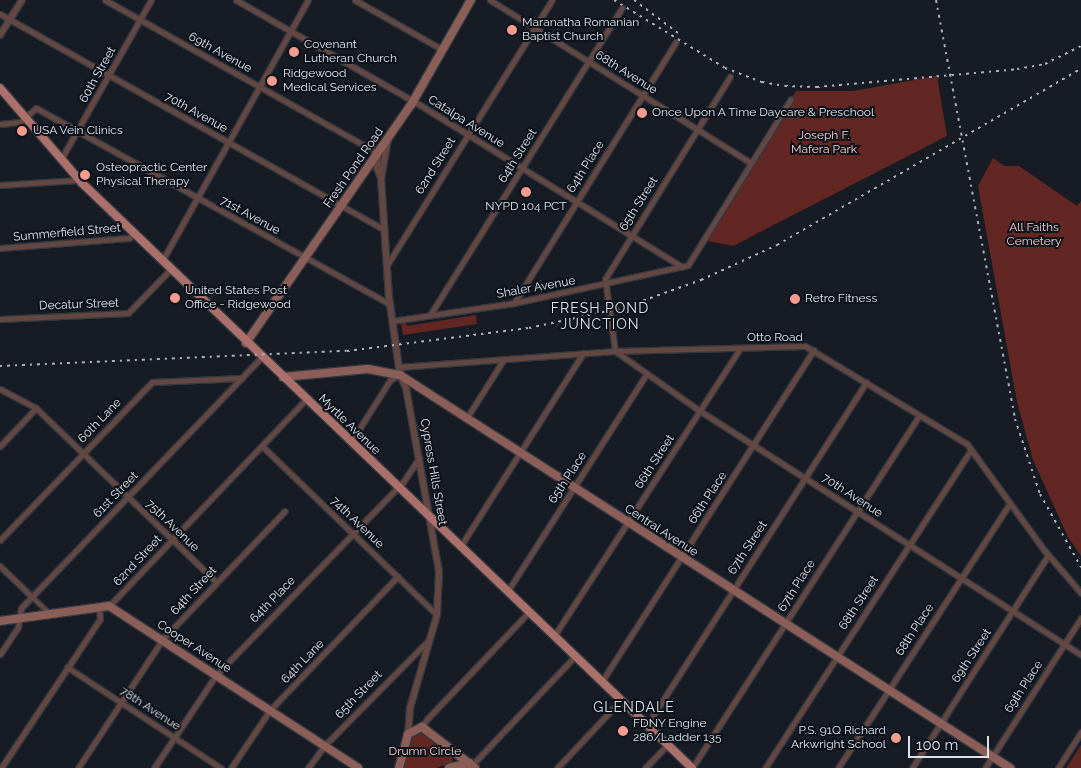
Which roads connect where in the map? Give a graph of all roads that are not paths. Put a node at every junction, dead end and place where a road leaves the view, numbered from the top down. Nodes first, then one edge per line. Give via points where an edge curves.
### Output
1 (22, 0) edge
2 (105, 0) edge
3 (151, 0) edge
4 (236, 0) edge
5 (308, 0) edge
6 (355, 0) edge
7 (471, 0) edge
8 (490, 0) edge
9 (552, 0) edge
10 (622, 8) dead end
11 (0, 14) edge
12 (10, 20) junction
13 (140, 20) junction
14 (534, 28) junction
15 (291, 30) junction
16 (0, 35) edge
17 (676, 42) dead end
18 (443, 50) junction
19 (588, 62) junction
20 (109, 75) junction
21 (730, 77) dead end
22 (260, 86) junction
23 (0, 88) edge
24 (643, 96) junction
25 (791, 99) dead end
26 (414, 101) junction
27 (25, 118) junction
28 (0, 124) edge
29 (697, 130) junction
30 (78, 131) junction
31 (468, 134) junction
32 (388, 138) junction
33 (228, 142) junction
34 (378, 153) junction
35 (61, 159) junction
36 (751, 163) junction
37 (522, 168) junction
38 (381, 178) junction
39 (78, 180) junction
40 (0, 185) edge
41 (197, 198) junction
42 (576, 202) junction
43 (342, 205) junction
44 (383, 229) junction
45 (134, 233) junction
46 (631, 236) junction
47 (0, 248) edge
48 (305, 258) junction
49 (162, 261) junction
50 (386, 266) junction
51 (682, 267) junction
52 (170, 270) junction
53 (605, 285) junction
54 (514, 303) junction
55 (390, 304) junction
56 (430, 315) junction
57 (0, 319) edge
58 (392, 321) junction
59 (246, 343) junction
60 (740, 348) junction
61 (814, 350) junction
62 (615, 351) junction
63 (583, 353) junction
64 (262, 357) junction
65 (504, 359) junction
66 (400, 371) junction
67 (646, 375) junction
68 (283, 377) junction
69 (242, 378) junction
70 (866, 382) junction
71 (0, 389) edge
72 (306, 399) junction
73 (36, 408) junction
74 (700, 411) junction
75 (918, 416) junction
76 (466, 419) junction
77 (351, 442) junction
78 (754, 445) junction
79 (0, 446) edge
80 (262, 446) junction
81 (971, 450) junction
82 (82, 454) junction
83 (520, 454) junction
84 (419, 457) junction
85 (806, 478) junction
86 (396, 486) junction
87 (574, 488) junction
88 (128, 498) junction
89 (1010, 503) junction
90 (285, 511) dead end
91 (856, 511) junction
92 (429, 518) junction
93 (628, 523) junction
94 (352, 532) junction
95 (0, 540) edge
96 (172, 540) junction
97 (909, 544) junction
98 (460, 547) junction
99 (1048, 555) junction
100 (681, 557) junction
101 (0, 566) edge
102 (398, 576) junction
103 (960, 577) junction
104 (216, 582) junction
105 (733, 591) junction
106 (507, 592) junction
107 (1081, 593) edge
108 (32, 597) junction
109 (109, 606) junction
110 (99, 608) junction
111 (1013, 611) junction
112 (529, 612) junction
113 (50, 614) junction
114 (438, 615) junction
115 (1081, 618) edge
116 (18, 620) junction
117 (0, 621) edge
118 (785, 624) junction
119 (554, 636) junction
120 (162, 640) junction
121 (430, 640) junction
122 (1064, 644) junction
123 (0, 654) edge
124 (1081, 655) edge
125 (575, 656) junction
126 (837, 657) junction
127 (67, 667) junction
128 (216, 675) junction
129 (602, 681) junction
130 (888, 690) junction
131 (621, 700) junction
132 (121, 702) junction
133 (270, 710) junction
134 (940, 724) junction
135 (647, 725) junction
136 (422, 727) junction
137 (1081, 732) edge
138 (408, 734) junction
139 (175, 737) junction
140 (667, 745) junction
141 (324, 746) junction
142 (992, 756) junction
143 (472, 765) edge
144 (2, 768) edge
145 (78, 768) edge
146 (154, 768) edge
147 (221, 768) edge
148 (231, 768) edge
149 (308, 768) edge
150 (358, 768) edge
151 (399, 768) edge
152 (449, 768) edge
153 (557, 768) edge
154 (645, 768) edge
155 (692, 768) edge
156 (765, 768) edge
157 (838, 768) edge
158 (912, 768) edge
159 (985, 768) edge
160 (1010, 768) edge
161 (1058, 768) edge

1 - 12 street
2 - 13 street, 69th Avenue
3 - 13 street, 60th Street
4 - 15 street, Catalpa Avenue
5 - 15 street
6 - 18 street
7 - 18 main road, Fresh Pond Road
8 - 14 street, 68th Avenue
9 - 14 street, 62nd Street
10 - 19 street, 64th Street
11 - 12 street, 70th Avenue
12 - 16 street
12 - 20 street, 70th Avenue
13 - 20 street, 60th Street
13 - 22 street, 69th Avenue
14 - 19 street, 68th Avenue
14 - 31 street, 62nd Street
15 - 22 street
15 - 26 street, Catalpa Avenue
17 - 24 street, 64th Place
18 - 26 main road, Fresh Pond Road
19 - 24 street, 68th Avenue
19 - 37 street, 64th Street
20 - 30 street, 60th Street
20 - 33 street, 70th Avenue
21 - 29 street, 65th Street
22 - 33 street
22 - 34 street, 69th Avenue
23 - 27 main road, Myrtle Avenue
24 - 29 street, 68th Avenue
24 - 42 street, 64th Place
25 - 36 street
26 - 31 street, Catalpa Avenue
26 - 32 main road, Fresh Pond Road
27 - 28 street via 20,122
27 - 30 street, 71st Avenue via 36,108
27 - 35 main road, Myrtle Avenue
29 - 36 street, 68th Avenue
29 - 46 street, 65th Street
30 - 35 street, 60th Street
30 - 41 street, 71st Avenue
31 - 37 street, Catalpa Avenue
31 - 50 street, 62nd Street
32 - 34 main road, Fresh Pond Road
32 - 38 street, Cypress Hills Street
33 - 41 street
33 - 43 street, 70th Avenue
34 - 38 street, Cypress Hills Street via 376,168
34 - 43 main road, Fresh Pond Road
35 - 39 main road, Myrtle Avenue
36 - 51 street via 688,265
37 - 42 street, Catalpa Avenue
37 - 56 street, 64th Street
38 - 44 street, Cypress Hills Street
39 - 40 street
39 - 45 main road, Myrtle Avenue
41 - 48 street, 71st Avenue
41 - 49 street
42 - 46 street, Catalpa Avenue
42 - 54 street, 64th Place
43 - 44 street, 70th Avenue
43 - 48 main road, Fresh Pond Road
44 - 50 street, Cypress Hills Street
45 - 47 street, Summerfield Street via 129,238
45 - 49 main road, Myrtle Avenue
46 - 51 street, Catalpa Avenue
46 - 53 street, 65th Street via 605,279
48 - 55 street, 71st Avenue
48 - 59 main road, Fresh Pond Road
49 - 52 main road, Myrtle Avenue
50 - 55 street, Cypress Hills Street
51 - 53 street, Shaler Avenue
52 - 57 street, Decatur Street via 128,313
52 - 59 main road, Myrtle Avenue
53 - 54 street, Shaler Avenue
53 - 62 street
54 - 56 street, Shaler Avenue
55 - 58 street, Cypress Hills Street
56 - 58 street, Shaler Avenue
58 - 66 street, Cypress Hills Street
59 - 64 main road, Myrtle Avenue
60 - 61 street, Otto Road via 805,346
60 - 62 street, Otto Road
60 - 74 street, 66th Street
61 - 70 street, Otto Road
61 - 78 street, 66th Place
62 - 63 street, Otto Road
62 - 67 street, 70th Avenue
63 - 65 street, Otto Road
63 - 83 street
64 - 68 main road, Myrtle Avenue
64 - 69 street, 61st Street
65 - 66 street, Otto Road
65 - 76 street
66 - 68 main road, Central Avenue via 368,369
66 - 76 main road, Central Avenue
66 - 77 street via 390,380
66 - 84 street, Cypress Hills Street
67 - 74 street, 70th Avenue
67 - 87 street, 65th Place
68 - 72 main road, Myrtle Avenue
69 - 82 street, 60th Lane via 152,382
69 - 88 street, 61st Street
70 - 75 street, Otto Road
70 - 85 street, 67th Street
71 - 73 street, 75th Avenue
72 - 77 main road, Myrtle Avenue
72 - 80 street, 62nd Street
73 - 79 street
73 - 82 street, 75th Avenue
74 - 78 street, 70th Avenue
74 - 93 street, 66th Street
75 - 81 street, Otto Road via 966,443
75 - 91 street, 67th Place
76 - 83 main road, Central Avenue
77 - 86 main road, Myrtle Avenue
78 - 85 street, 70th Avenue
78 - 100 street, 66th Place
80 - 94 street, 74th Avenue
80 - 96 street, 62nd Street
81 - 89 street, Otto Road
81 - 97 street, 68th Street
82 - 88 street, 75th Avenue
82 - 95 street, 60th Lane
83 - 87 main road, Central Avenue
83 - 98 street
84 - 86 street, 64th Place
84 - 92 street, Cypress Hills Street
85 - 91 street, 70th Avenue
85 - 105 street, 67th Street
86 - 92 main road, Myrtle Avenue
86 - 94 street, 64th Place
87 - 93 main road, Central Avenue
87 - 106 street, 65th Place
88 - 96 street, 75th Avenue
88 - 108 street, 61st Street
89 - 99 street, Otto Road
89 - 103 street, 68th Place
90 - 104 street, 64th Street
91 - 97 street, 70th Avenue
91 - 118 street, 67th Place
92 - 98 main road, Myrtle Avenue
92 - 114 street, Cypress Hills Street via 439,572
93 - 100 main road, Central Avenue
93 - 119 street, 66th Street
94 - 102 street, 74th Avenue
94 - 128 street, 64th Place
96 - 104 street, 75th Avenue
96 - 109 street, 62nd Street
97 - 103 street, 70th Avenue
97 - 126 street, 68th Street
98 - 106 main road, Myrtle Avenue
99 - 107 street, Otto Road
99 - 111 street, 69th Street
100 - 105 main road, Central Avenue
100 - 129 street, 66th Place
101 - 108 street
102 - 114 street, 74th Avenue
102 - 133 street, 64th Lane
103 - 111 street, 70th Avenue
103 - 130 street, 68th Place
104 - 120 street, 64th Street
105 - 118 main road, Central Avenue
105 - 135 street, 67th Street
106 - 112 main road, Myrtle Avenue
108 - 113 street
108 - 116 street, 61st Street via 21,608
109 - 110 main road
109 - 120 main road, Cooper Avenue
110 - 113 main road
110 - 127 street via 100,618
111 - 122 street, 70th Avenue
111 - 134 street, 69th Street
112 - 119 main road, Myrtle Avenue
112 - 136 street
113 - 116 main road
114 - 121 street, Cypress Hills Street
115 - 122 street, 69th Place
116 - 117 main road
116 - 123 street, 61st Street via 18,627
118 - 126 main road, Central Avenue
118 - 155 street, 67th Place
119 - 125 main road, Myrtle Avenue
120 - 128 main road, Cooper Avenue
120 - 132 street, 64th Street
121 - 138 street, Cypress Hills Street via 410,708
121 - 141 street, 65th Street
122 - 124 street, 70th Avenue
122 - 142 street, 69th Place
125 - 129 main road, Myrtle Avenue
125 - 143 street
126 - 130 main road, Central Avenue
126 - 156 street, 68th Street
127 - 132 street, 78th Avenue
127 - 144 street
128 - 133 main road, Cooper Avenue
128 - 139 street, 64th Place
129 - 131 main road, Myrtle Avenue
130 - 134 main road, Central Avenue
130 - 157 street, 68th Place
131 - 135 main road, Myrtle Avenue
131 - 153 street
132 - 139 street, 78th Avenue
132 - 145 street, 64th Street
133 - 141 main road, Cooper Avenue
133 - 148 street, 64th Lane
134 - 142 main road, Central Avenue
134 - 158 street, 69th Street
135 - 140 main road, Myrtle Avenue
136 - 138 main road
136 - 143 main road
137 - 161 street
138 - 151 main road, Cypress Hills Street
139 - 146 street, 64th Place
139 - 147 street, 78th Avenue
140 - 154 street
140 - 155 main road, Myrtle Avenue
141 - 149 street, 65th Street
141 - 150 main road, Cooper Avenue
142 - 159 street, 69th Place
142 - 160 main road, Central Avenue
143 - 152 main road

